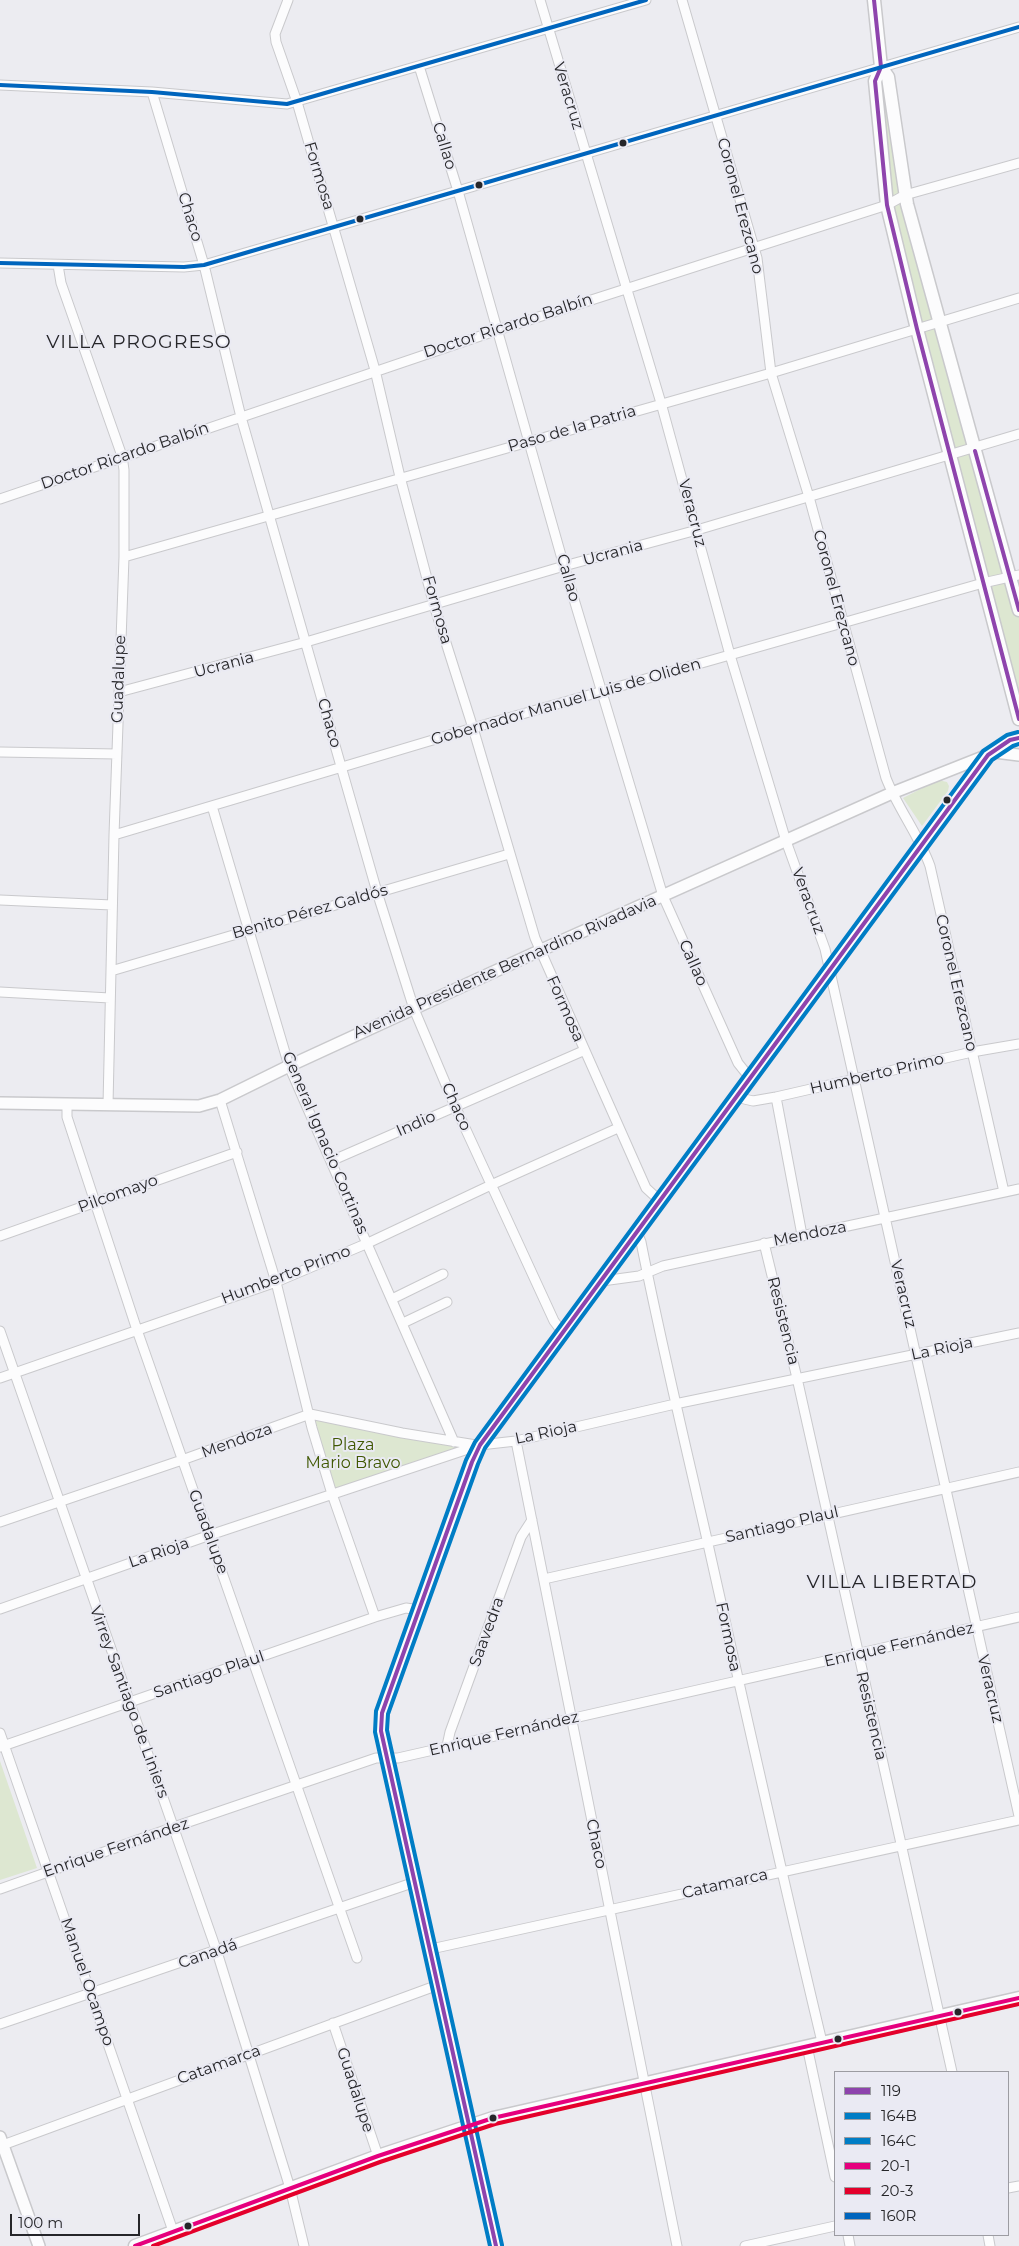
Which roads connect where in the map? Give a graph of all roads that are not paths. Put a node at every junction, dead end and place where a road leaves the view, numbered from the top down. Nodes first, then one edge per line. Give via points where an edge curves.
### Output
1 (288, 0) edge
2 (540, 0) edge
3 (646, 0) edge
4 (682, 0) edge
5 (874, 0) edge
6 (1019, 27) edge
7 (548, 28) junction
8 (419, 66) junction
9 (881, 66) junction
10 (0, 85) edge
11 (152, 92) junction
12 (297, 102) junction
13 (716, 115) junction
14 (586, 154) junction
15 (1019, 163) edge
16 (458, 191) junction
17 (905, 195) junction
18 (887, 205) junction
19 (334, 228) junction
20 (754, 247) junction
21 (0, 264) edge
22 (58, 264) junction
23 (204, 265) junction
24 (625, 287) junction
25 (1019, 298) edge
26 (938, 322) junction
27 (916, 329) junction
28 (498, 330) junction
29 (376, 370) junction
30 (771, 373) junction
31 (661, 403) junction
32 (241, 417) junction
33 (1019, 434) edge
34 (530, 441) junction
35 (973, 447) junction
36 (950, 454) junction
37 (122, 456) junction
38 (400, 477) junction
39 (809, 498) junction
40 (0, 499) edge
41 (270, 515) junction
42 (697, 530) junction
43 (124, 557) junction
44 (564, 566) junction
45 (1015, 576) edge
46 (983, 583) junction
47 (434, 605) junction
48 (1019, 610) edge
49 (843, 623) junction
50 (306, 642) junction
51 (730, 655) junction
52 (119, 692) junction
53 (602, 693) junction
54 (1019, 719) edge
55 (473, 728) junction
56 (1019, 738) edge
57 (0, 752) edge
58 (992, 753) junction
59 (117, 754) junction
60 (1019, 755) edge
61 (342, 767) junction
62 (892, 794) junction
63 (212, 806) junction
64 (114, 835) junction
65 (786, 841) junction
66 (921, 845) junction
67 (509, 854) junction
68 (377, 892) junction
69 (663, 896) junction
70 (0, 900) edge
71 (112, 905) junction
72 (248, 929) junction
73 (539, 951) junction
74 (829, 968) junction
75 (111, 971) junction
76 (0, 992) edge
77 (110, 998) junction
78 (414, 1009) junction
79 (1019, 1044) edge
80 (583, 1051) junction
81 (972, 1052) junction
82 (289, 1066) junction
83 (750, 1078) junction
84 (854, 1081) junction
85 (736, 1097) junction
86 (776, 1097) junction
87 (220, 1100) junction
88 (0, 1103) edge
89 (67, 1105) junction
90 (108, 1105) junction
91 (455, 1106) junction
92 (618, 1128) junction
93 (236, 1152) junction
94 (331, 1161) junction
95 (491, 1185) junction
96 (1019, 1189) edge
97 (1004, 1192) junction
98 (659, 1200) junction
99 (94, 1204) junction
100 (886, 1218) junction
101 (637, 1232) junction
102 (802, 1235) junction
103 (0, 1236) edge
104 (368, 1243) junction
105 (764, 1243) junction
106 (647, 1273) junction
107 (442, 1274) dead end
108 (602, 1281) junction
109 (276, 1282) junction
110 (392, 1299) junction
111 (447, 1302) dead end
112 (403, 1323) junction
113 (136, 1330) junction
114 (0, 1332) edge
115 (563, 1333) junction
116 (1019, 1333) edge
117 (917, 1354) junction
118 (15, 1373) junction
119 (0, 1378) edge
120 (797, 1378) junction
121 (675, 1404) junction
122 (310, 1414) junction
123 (516, 1441) junction
124 (454, 1442) junction
125 (480, 1445) junction
126 (182, 1460) junction
127 (1019, 1472) edge
128 (946, 1488) junction
129 (332, 1494) junction
130 (59, 1501) junction
131 (827, 1515) junction
132 (532, 1520) junction
133 (0, 1522) edge
134 (210, 1535) junction
135 (708, 1542) junction
136 (86, 1578) junction
137 (544, 1579) junction
138 (0, 1609) edge
139 (419, 1610) junction
140 (375, 1617) junction
141 (1019, 1617) edge
142 (976, 1627) junction
143 (857, 1654) junction
144 (253, 1659) junction
145 (738, 1682) junction
146 (129, 1702) junction
147 (570, 1719) junction
148 (0, 1733) edge
149 (447, 1746) junction
150 (2, 1747) edge
151 (387, 1758) junction
152 (296, 1787) junction
153 (1019, 1818) edge
154 (174, 1827) junction
155 (900, 1845) junction
156 (48, 1871) junction
157 (780, 1871) junction
158 (415, 1882) junction
159 (0, 1889) edge
160 (339, 1908) junction
161 (610, 1910) junction
162 (431, 1949) junction
163 (216, 1952) junction
164 (357, 1958) dead end
165 (438, 1985) junction
166 (91, 1993) junction
167 (1019, 1998) edge
168 (939, 2016) junction
169 (333, 2023) junction
170 (0, 2024) edge
171 (822, 2042) junction
172 (807, 2046) junction
173 (250, 2054) junction
174 (952, 2071) edge
175 (644, 2084) junction
176 (127, 2098) junction
177 (468, 2125) junction
178 (1, 2143) edge
179 (378, 2156) junction
180 (834, 2172) edge
181 (290, 2188) junction
182 (834, 2226) edge
183 (173, 2231) junction
184 (39, 2246) edge
185 (136, 2246) edge
186 (304, 2246) edge
187 (496, 2246) edge
188 (677, 2246) edge
189 (745, 2246) edge

1 - 12 street, Formosa via 275,37
2 - 7 street, Veracruz
3 - 7 street
4 - 13 street, Coronel Erezcano
5 - 9 main road
6 - 9 street
7 - 8 street
7 - 14 street, Veracruz
8 - 12 street
8 - 16 street, Callao
9 - 13 street
9 - 17 main road via 888,77
9 - 18 main road via 875,81
10 - 11 street
11 - 12 street
11 - 23 street, Chaco
12 - 19 street, Formosa
13 - 14 street
13 - 20 street, Coronel Erezcano
14 - 16 street
14 - 24 street, Veracruz
15 - 17 street, Doctor Ricardo Balbín
16 - 19 street
16 - 28 street, Callao
17 - 18 street, Doctor Ricardo Balbín
17 - 26 main road
18 - 20 street, Doctor Ricardo Balbín
18 - 27 main road
19 - 23 street
19 - 29 street, Formosa
20 - 24 street, Doctor Ricardo Balbín
20 - 30 street, Coronel Erezcano
21 - 22 street
22 - 23 street
22 - 37 street, Guadalupe via 61,283
23 - 32 street, Chaco
24 - 28 street, Doctor Ricardo Balbín
24 - 31 street, Veracruz
25 - 26 street, Paso de la Patria
26 - 27 street, Paso de la Patria
26 - 35 main road
27 - 30 street, Paso de la Patria
27 - 36 main road
28 - 29 street, Doctor Ricardo Balbín
28 - 34 street, Callao
29 - 32 street, Doctor Ricardo Balbín
29 - 38 street, Formosa
30 - 31 street, Paso de la Patria
30 - 39 street, Coronel Erezcano
31 - 34 street, Paso de la Patria
31 - 42 street, Veracruz
32 - 37 street, Doctor Ricardo Balbín
32 - 41 street, Chaco
33 - 35 street, Ucrania
34 - 38 street, Paso de la Patria
34 - 44 street, Callao
35 - 36 street, Ucrania
35 - 45 main road
36 - 39 street, Ucrania
36 - 46 main road
37 - 40 street, Doctor Ricardo Balbín
37 - 43 street, Guadalupe
38 - 41 street, Paso de la Patria
38 - 47 street, Formosa
39 - 42 street, Ucrania
39 - 49 street, Coronel Erezcano
41 - 43 street, Paso de la Patria
41 - 50 street, Chaco
42 - 44 street, Ucrania
42 - 51 street, Veracruz
43 - 52 street, Guadalupe
44 - 47 street, Ucrania
44 - 53 street, Callao
45 - 46 street, Gobernador Manuel Luis de Oliden
45 - 48 main road
46 - 49 street, Gobernador Manuel Luis de Oliden
46 - 54 main road
47 - 50 street, Ucrania
47 - 55 street, Formosa
49 - 51 street, Gobernador Manuel Luis de Oliden
49 - 62 street, Coronel Erezcano
50 - 52 street, Ucrania
50 - 61 street, Chaco
51 - 53 street, Gobernador Manuel Luis de Oliden
51 - 65 street, Veracruz
52 - 59 street, Guadalupe
53 - 55 street, Gobernador Manuel Luis de Oliden
53 - 69 street, Callao
55 - 61 street, Gobernador Manuel Luis de Oliden
55 - 67 street, Formosa
56 - 58 street, Avenida Presidente Bernardino Rivadavia via 1010,740
57 - 59 street
58 - 60 street, Avenida Presidente Bernardino Rivadavia
58 - 62 street, Avenida Presidente Bernardino Rivadavia
58 - 66 street
59 - 64 street, Guadalupe
61 - 63 street, Gobernador Manuel Luis de Oliden
61 - 68 street, Chaco
62 - 65 street, Avenida Presidente Bernardino Rivadavia
62 - 66 street, Coronel Erezcano
63 - 64 street, Gobernador Manuel Luis de Oliden
63 - 72 street, General Ignacio Cortinas
64 - 71 street, Guadalupe
65 - 69 street, Avenida Presidente Bernardino Rivadavia
65 - 74 street, Veracruz
66 - 74 street
66 - 81 street, Coronel Erezcano via 930,866
67 - 68 street, Benito Pérez Galdós
67 - 73 street, Formosa
68 - 72 street, Benito Pérez Galdós
68 - 78 street, Chaco
69 - 73 street, Avenida Presidente Bernardino Rivadavia
69 - 83 street, Callao via 738,1063
70 - 71 street
71 - 75 street, Guadalupe
72 - 75 street, Benito Pérez Galdós
72 - 82 street, General Ignacio Cortinas
73 - 78 street, Avenida Presidente Bernardino Rivadavia
73 - 80 street, Formosa
74 - 83 street
74 - 84 street, Veracruz
75 - 77 street, Guadalupe
76 - 77 street
77 - 90 street, Guadalupe
78 - 82 street, Avenida Presidente Bernardino Rivadavia
78 - 91 street, Chaco
79 - 81 street, Humberto Primo
80 - 91 street, Indio
80 - 92 street, Formosa
81 - 84 street, Humberto Primo
81 - 97 street, Coronel Erezcano
82 - 87 street, Avenida Presidente Bernardino Rivadavia
82 - 94 street, General Ignacio Cortinas
83 - 85 street
84 - 86 street, Humberto Primo
84 - 100 street, Veracruz
85 - 86 street, Humberto Primo via 752,1101
85 - 98 street
86 - 102 street
87 - 90 street, Avenida Presidente Bernardino Rivadavia via 199,1106
87 - 93 street
88 - 89 street, Avenida Presidente Bernardino Rivadavia
89 - 90 street, Avenida Presidente Bernardino Rivadavia
89 - 99 street, Guadalupe via 67,1117
91 - 94 street, Indio
91 - 95 street, Chaco
92 - 95 street, Humberto Primo
92 - 98 street, Formosa via 646,1188
93 - 99 street, Pilcomayo
93 - 109 street
94 - 104 street, General Ignacio Cortinas
95 - 104 street, Humberto Primo
95 - 115 street, Chaco via 554,1321
96 - 97 street, Mendoza
97 - 100 street, Mendoza
98 - 101 street
99 - 103 street, Pilcomayo
99 - 113 street, Guadalupe
100 - 102 street, Mendoza
100 - 117 street, Veracruz
101 - 106 street, Formosa
101 - 108 street
102 - 105 street, Mendoza
104 - 109 street, Humberto Primo
104 - 110 street, General Ignacio Cortinas
105 - 106 street, Mendoza via 663,1266
105 - 120 street, Resistencia
106 - 108 street, Mendoza
106 - 121 street, Formosa
107 - 110 street
108 - 115 street
109 - 113 street, Humberto Primo
109 - 122 street
110 - 112 street, General Ignacio Cortinas
111 - 112 street
112 - 124 street, General Ignacio Cortinas
113 - 118 street, Humberto Primo
113 - 126 street, Guadalupe
114 - 118 street, Virrey Santiago de Liniers
115 - 125 street
116 - 117 street, La Rioja
117 - 120 street, La Rioja
117 - 128 street, Veracruz
118 - 119 street, Humberto Primo
118 - 130 street, Virrey Santiago de Liniers
120 - 121 street, La Rioja
120 - 131 street, Resistencia
121 - 123 street, La Rioja
121 - 135 street, Formosa
122 - 124 street
122 - 126 street, Mendoza
122 - 129 street
123 - 125 street, La Rioja
123 - 132 street, Chaco
124 - 125 street
125 - 129 street, La Rioja
125 - 139 street
126 - 130 street, Mendoza
126 - 134 street, Guadalupe
127 - 128 street, Santiago Plaul
128 - 131 street, Santiago Plaul
128 - 142 street, Veracruz
129 - 134 street, La Rioja
129 - 140 street
130 - 133 street, Mendoza
130 - 136 street, Virrey Santiago de Liniers
131 - 135 street, Santiago Plaul
131 - 143 street, Resistencia
132 - 137 street, Chaco
132 - 149 street, Saavedra via 521,1537
134 - 136 street, La Rioja
134 - 144 street, Guadalupe
135 - 137 street, Santiago Plaul
135 - 145 street, Formosa
136 - 138 street, La Rioja
136 - 146 street, Virrey Santiago de Liniers
137 - 147 street, Chaco
139 - 140 street, Santiago Plaul via 406,1608
139 - 151 street via 382,1713 381,1731
140 - 144 street, Santiago Plaul
141 - 142 street, Enrique Fernández
142 - 143 street, Enrique Fernández
142 - 153 street, Veracruz
143 - 145 street, Enrique Fernández
143 - 155 street, Resistencia
144 - 146 street, Santiago Plaul
144 - 152 street, Guadalupe
145 - 147 street, Enrique Fernández
145 - 157 street, Formosa
146 - 150 street, Santiago Plaul
146 - 154 street, Virrey Santiago de Liniers
147 - 149 street, Enrique Fernández
147 - 161 street, Chaco
148 - 150 street, Manuel Ocampo
149 - 151 street, Enrique Fernández
150 - 156 street, Manuel Ocampo
151 - 152 street, Enrique Fernández via 376,1758
151 - 158 street
152 - 154 street, Enrique Fernández
152 - 160 street, Guadalupe
153 - 155 street, Catamarca
154 - 156 street, Enrique Fernández
154 - 163 street, Virrey Santiago de Liniers
155 - 157 street, Catamarca
155 - 168 street, Resistencia
156 - 159 street, Enrique Fernández
156 - 166 street, Manuel Ocampo
157 - 161 street, Catamarca
157 - 171 street, Formosa
158 - 160 street, Canadá
158 - 162 street
160 - 163 street, Canadá
160 - 164 street, Guadalupe
161 - 162 street, Catamarca
161 - 175 street, Chaco
162 - 165 street
163 - 166 street, Canadá
163 - 173 street, Virrey Santiago de Liniers
165 - 169 street, Catamarca
165 - 177 street
166 - 170 street, Canadá
166 - 176 street, Manuel Ocampo
167 - 168 main road
168 - 171 main road
168 - 174 street, Resistencia
169 - 173 street, Catamarca
169 - 179 street, Guadalupe
171 - 172 main road
172 - 175 main road
172 - 180 street
173 - 176 street, Catamarca
173 - 181 street, Virrey Santiago de Liniers
175 - 177 main road
175 - 188 street, Chaco
176 - 178 street, Catamarca
176 - 183 street, Manuel Ocampo
177 - 179 main road
177 - 187 street
178 - 184 street
179 - 181 main road
181 - 183 main road
181 - 186 street, Virrey Santiago de Liniers
182 - 189 street
183 - 185 main road

